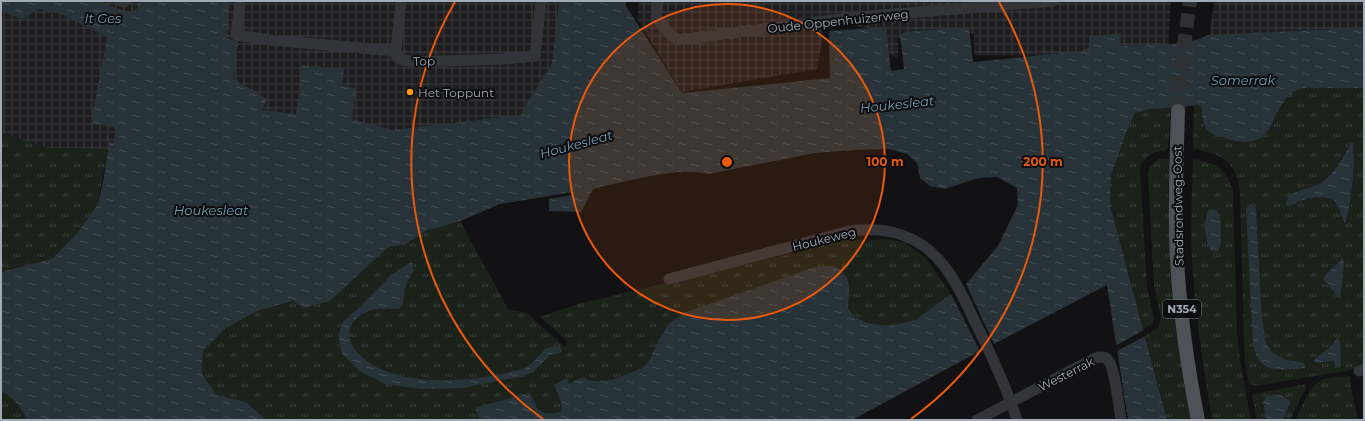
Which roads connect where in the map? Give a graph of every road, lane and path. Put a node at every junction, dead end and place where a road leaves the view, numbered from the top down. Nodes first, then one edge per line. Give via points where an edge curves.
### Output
1 (120, 1) edge
2 (125, 1) edge
3 (240, 1) edge
4 (401, 1) edge
5 (540, 1) edge
6 (658, 1) edge
7 (1054, 1) edge
8 (396, 51) junction
9 (1178, 111) tunnel mouth
10 (669, 279) dead end
11 (1011, 402) junction
12 (977, 420) edge
13 (1017, 420) edge
14 (1121, 420) edge
15 (1198, 420) edge

1 - 2 street
3 - 8 street, Top via 236,36
4 - 8 street
5 - 8 street, Top via 535,56 419,62 402,60 396,55
6 - 7 street, Oude Oppenhuizerweg via 656,17 677,40 857,17
9 - 15 main road, Stadsrondweg-Oost / N354 via 1176,230 1181,300 1191,386
10 - 11 street, Houkeweg via 860,229 886,230 910,238 936,256 951,275 988,348
11 - 12 street
11 - 13 street, Houkeweg
11 - 14 street, Westerrak via 1095,358 1107,358 1114,372

